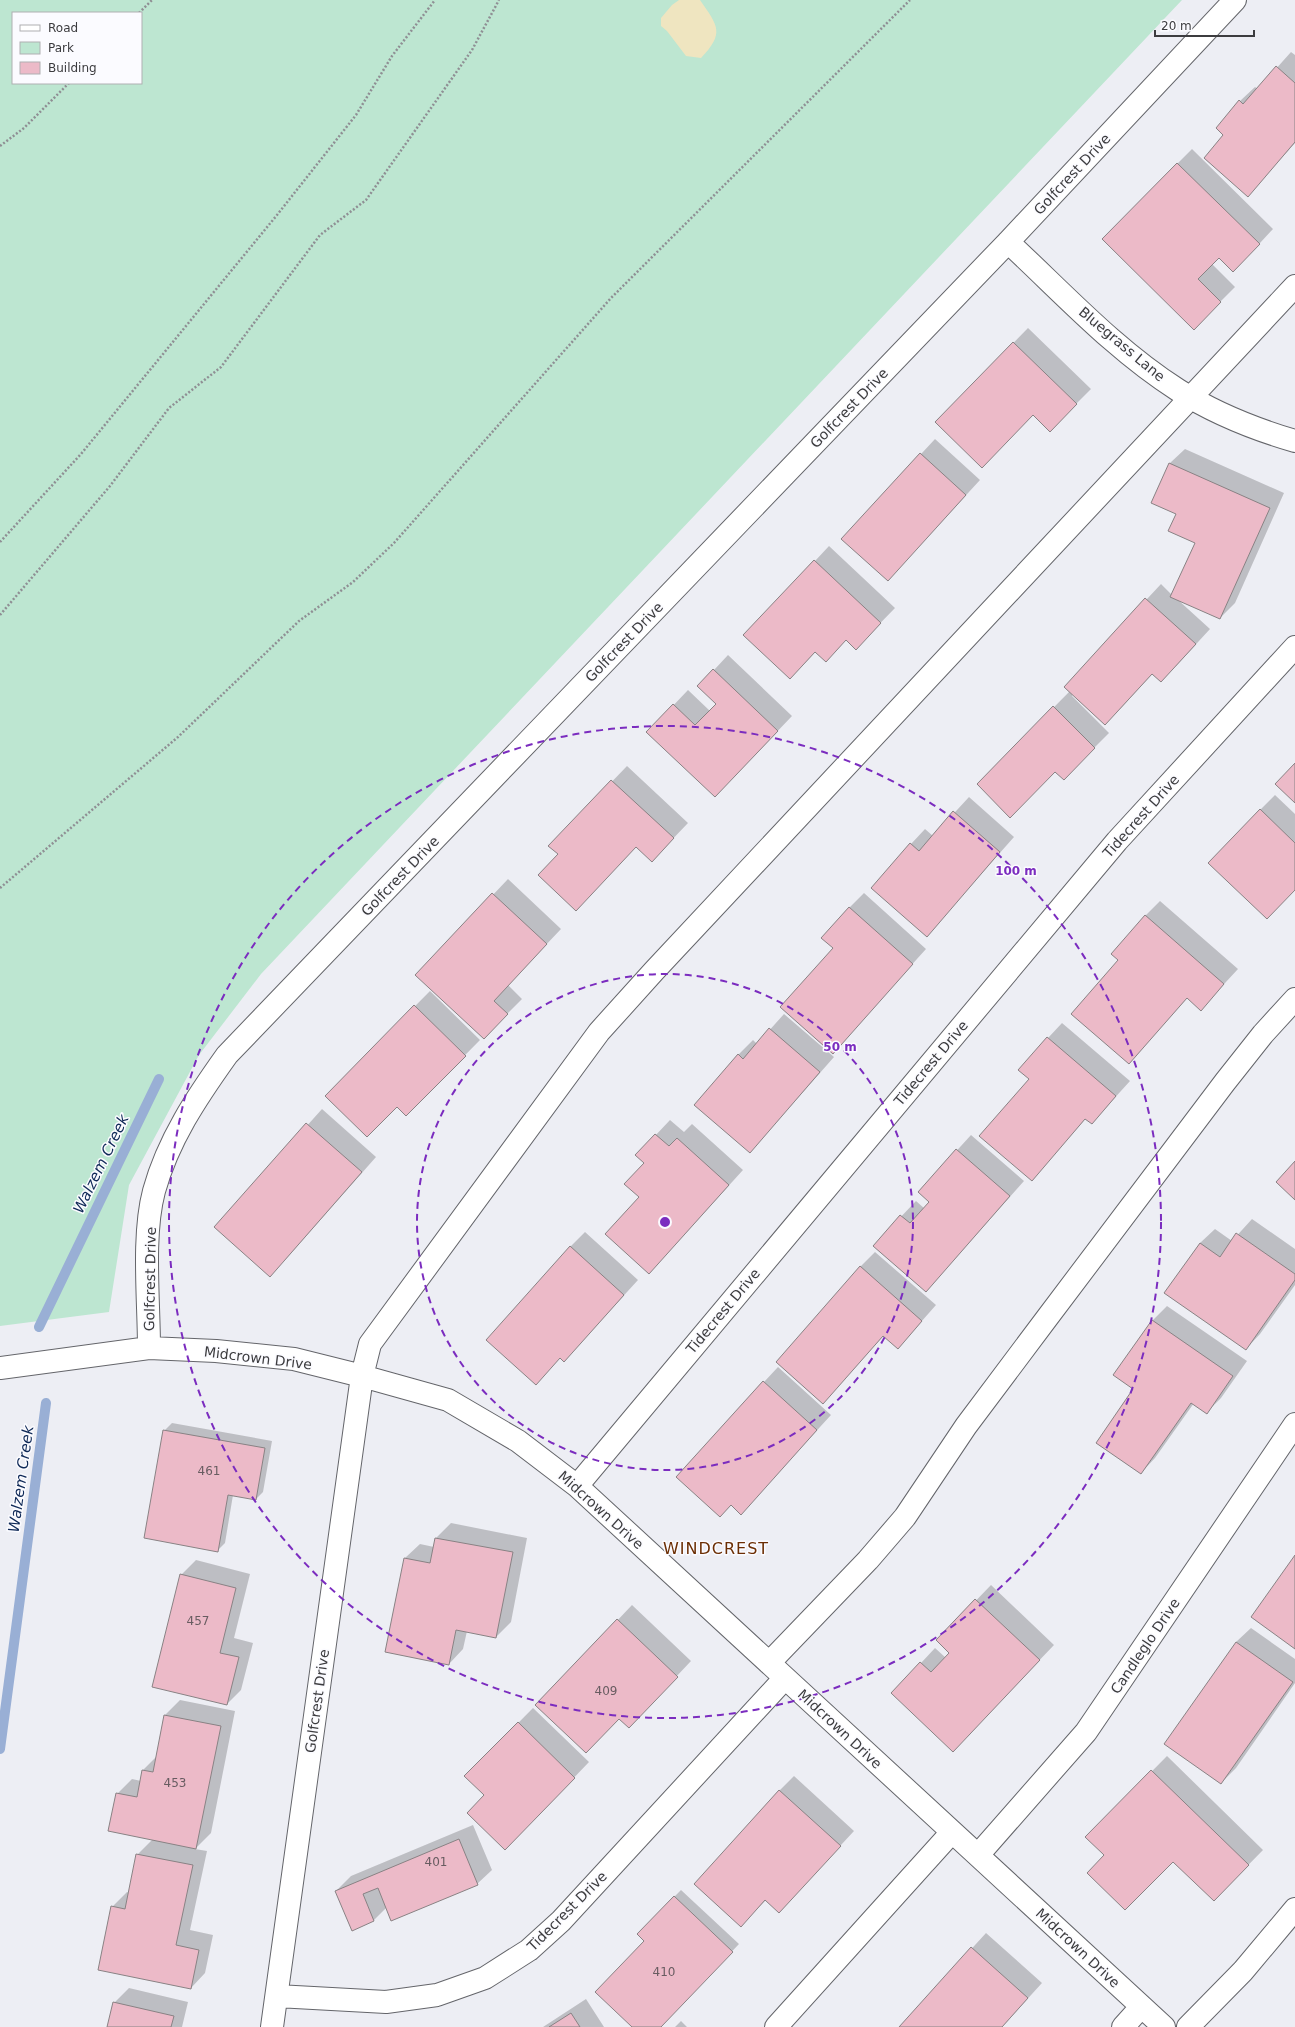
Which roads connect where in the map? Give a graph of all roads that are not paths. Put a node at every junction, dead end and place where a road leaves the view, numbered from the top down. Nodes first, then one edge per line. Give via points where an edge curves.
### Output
1 (1235, 0) edge
2 (1008, 242) junction
3 (1295, 286) edge
4 (1190, 396) junction
5 (1295, 441) edge
6 (1295, 647) edge
7 (1295, 999) edge
8 (149, 1348) junction
9 (0, 1368) edge
10 (362, 1376) junction
11 (1295, 1424) edge
12 (577, 1486) junction
13 (769, 1663) junction
14 (785, 1678) junction
15 (952, 1832) junction
16 (978, 1855) junction
17 (1295, 1909) edge
18 (276, 1996) junction
19 (1142, 2007) junction
20 (272, 2027) edge
21 (776, 2027) edge
22 (1123, 2027) edge
23 (1164, 2027) edge
24 (1188, 2027) edge

1 - 2 street, Golfcrest Drive
2 - 4 street, Bluegrass Lane via 1134,358
2 - 8 street, Golfcrest Drive via 227,1055 198,1095 174,1138 154,1191 148,1240
3 - 4 street, Golfcrest Drive
4 - 5 street, Bluegrass Lane via 1220,413 1265,432
4 - 10 street, Golfcrest Drive via 599,1032 370,1344
6 - 12 street, Tidecrest Drive via 1117,841
7 - 13 street via 1263,1034 1162,1165 966,1426 905,1517 868,1560
8 - 9 street, Midcrown Drive
8 - 10 street, Midcrown Drive via 216,1351 294,1359
10 - 12 street, Midcrown Drive via 448,1400 518,1441
10 - 18 street, Golfcrest Drive
11 - 16 street, Candleglo Drive via 1086,1732
12 - 13 street, Midcrown Drive
13 - 14 street, Midcrown Drive
14 - 15 street, Midcrown Drive
14 - 18 street, Tidecrest Drive via 560,1921 529,1950 485,1978 437,1995 386,2002
15 - 16 street, Midcrown Drive
15 - 21 street
16 - 19 street, Midcrown Drive
17 - 24 street via 1243,1971
18 - 20 street, Golfcrest Drive
19 - 22 street
19 - 23 street, Midcrown Drive

